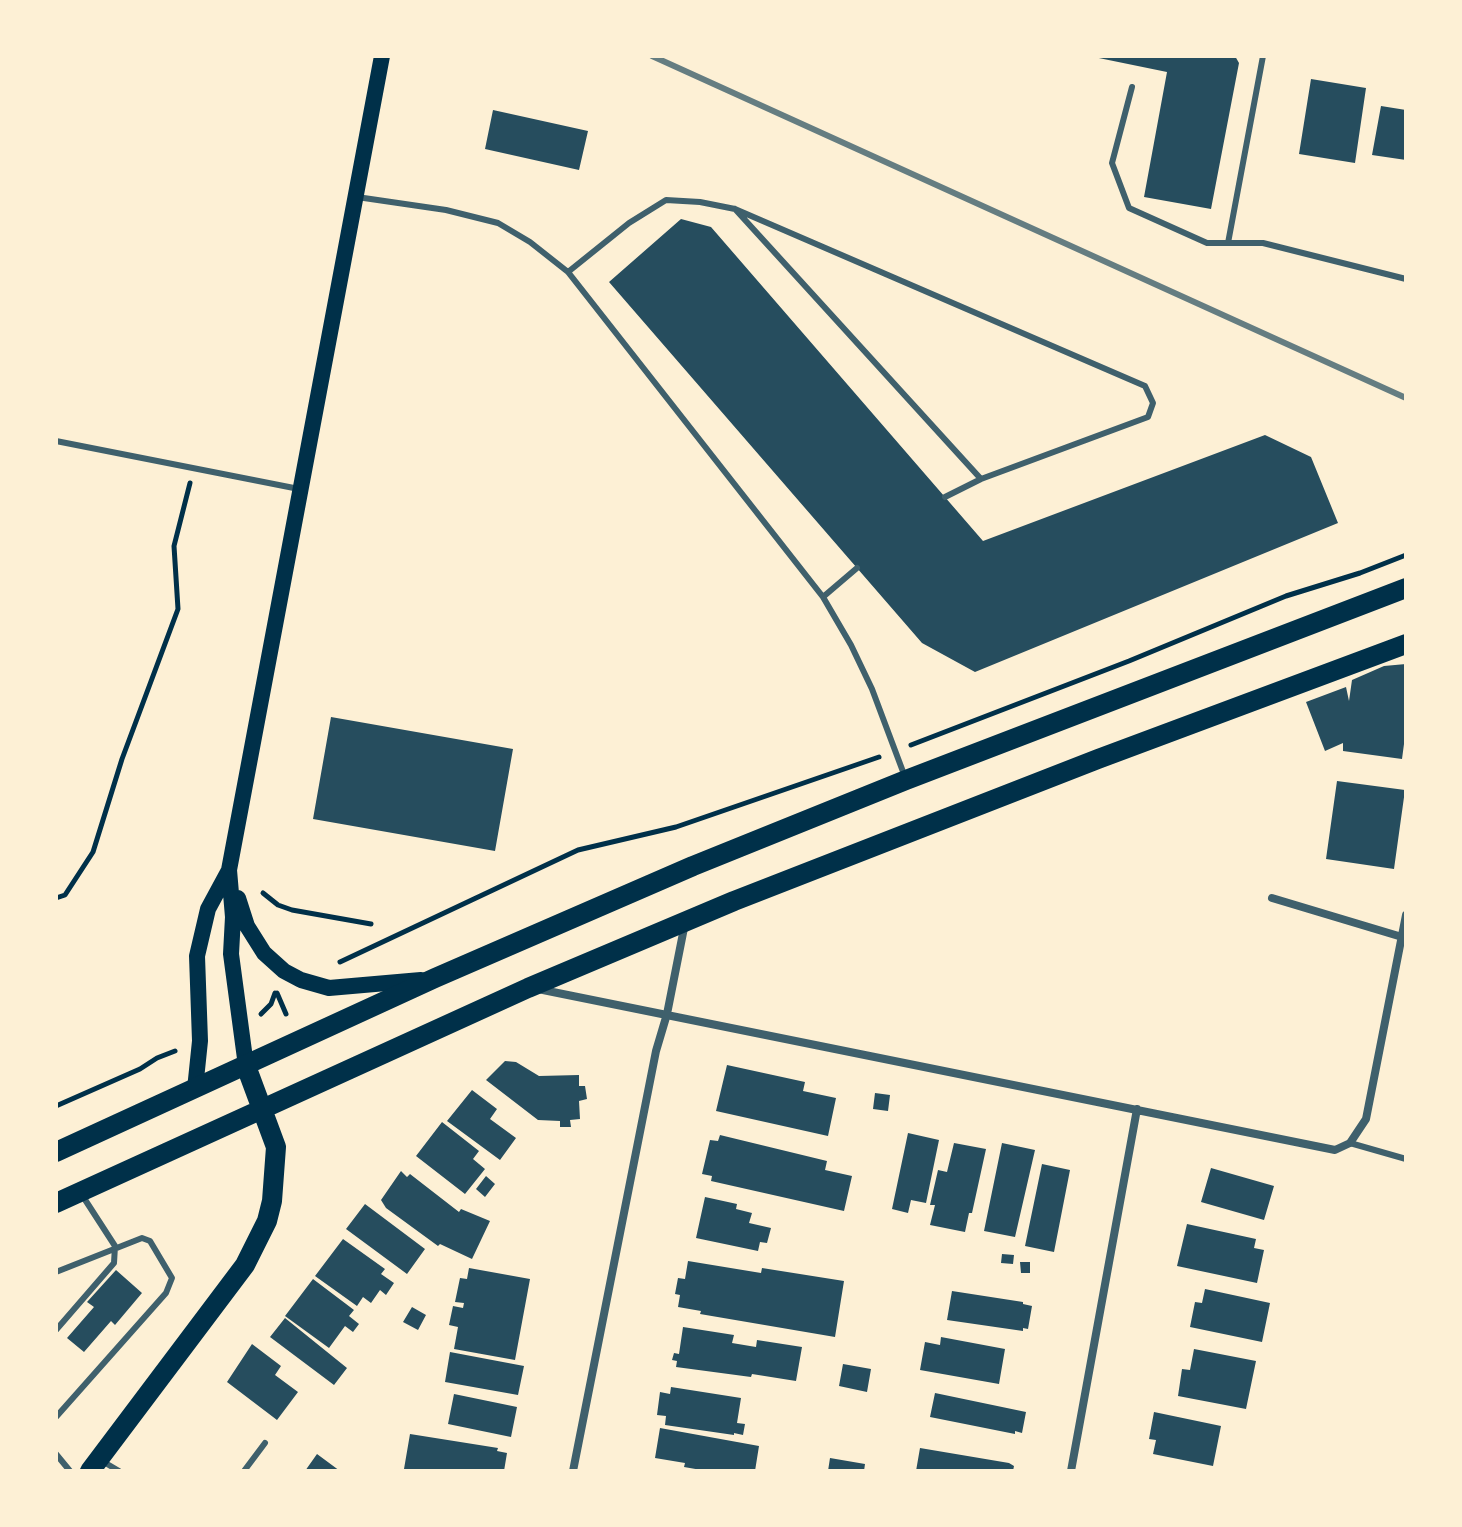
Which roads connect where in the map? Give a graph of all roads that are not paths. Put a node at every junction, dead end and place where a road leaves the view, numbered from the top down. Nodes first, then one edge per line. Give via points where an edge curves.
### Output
1 (382, 56) edge
2 (1263, 56) edge
3 (1132, 87) dead end
4 (355, 197) junction
5 (735, 209) junction
6 (1228, 243) junction
7 (568, 272) junction
8 (1406, 279) edge
9 (56, 441) edge
10 (981, 479) junction
11 (299, 489) junction
12 (945, 497) dead end
13 (857, 568) dead end
14 (1406, 588) edge
15 (823, 597) junction
16 (1406, 644) edge
17 (906, 780) junction
18 (229, 870) junction
19 (1272, 898) dead end
20 (1406, 915) edge
21 (685, 921) junction
22 (1402, 937) junction
23 (435, 978) junction
24 (528, 988) junction
25 (667, 1014) junction
26 (246, 1066) junction
27 (195, 1089) junction
28 (1137, 1109) junction
29 (262, 1110) junction
30 (1350, 1143) junction
31 (56, 1152) edge
32 (1406, 1159) edge
33 (80, 1192) junction
34 (56, 1203) edge
35 (115, 1246) junction
36 (56, 1272) edge
37 (56, 1330) edge
38 (56, 1417) edge
39 (265, 1443) dead end
40 (56, 1454) edge
41 (94, 1465) edge
42 (70, 1471) edge
43 (119, 1471) edge
44 (244, 1471) edge
45 (573, 1471) edge
46 (1071, 1471) edge

1 - 4 main road
2 - 6 lane
3 - 6 lane via 1112,163 1129,208 1207,243
4 - 7 lane via 498,223
4 - 11 main road
5 - 7 lane via 666,200
5 - 10 lane
5 - 10 lane via 1145,386 1153,403 1148,417
6 - 8 lane via 1263,243
7 - 15 lane
9 - 11 lane
10 - 12 lane
11 - 18 main road
13 - 15 lane
14 - 17 main road
15 - 17 lane via 872,689
16 - 21 main road
17 - 23 main road
18 - 23 main road via 247,926 264,953 301,980 329,988
18 - 26 main road via 231,954
18 - 27 main road via 208,909 197,956 200,1041
19 - 22 street
20 - 22 street
21 - 24 main road
21 - 25 street
22 - 30 street via 1366,1119
23 - 26 main road
24 - 25 street
24 - 29 main road
25 - 28 street
25 - 45 street
26 - 27 main road
26 - 29 main road
27 - 31 main road
28 - 30 street via 1335,1150
28 - 46 street
29 - 33 main road
29 - 41 main road via 276,1147 272,1201 257,1244
30 - 32 lane
33 - 34 main road
33 - 35 lane
35 - 36 lane
35 - 37 lane via 114,1263
35 - 38 lane via 136,1238 150,1241 171,1273 170,1285
39 - 44 lane
40 - 42 lane
41 - 43 lane

